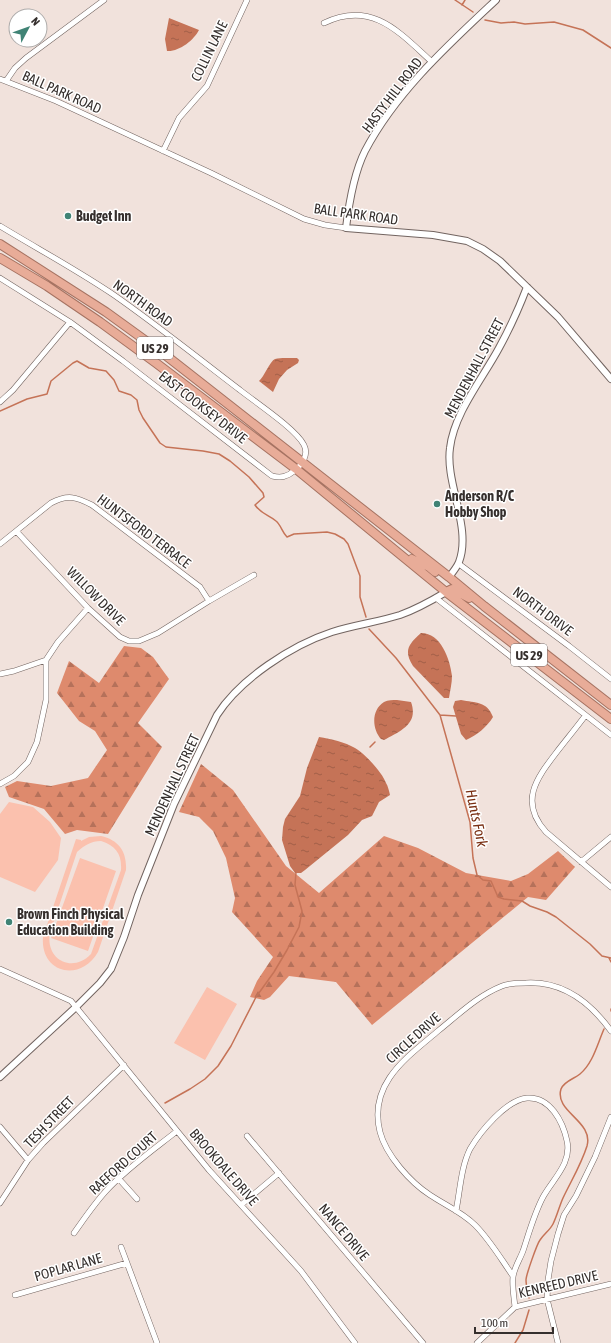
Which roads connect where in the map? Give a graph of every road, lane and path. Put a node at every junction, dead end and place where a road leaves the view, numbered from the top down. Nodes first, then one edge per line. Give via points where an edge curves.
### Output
1 (104, 0) edge
2 (247, 0) edge
3 (496, 0) edge
4 (324, 23) dead end
5 (432, 62) junction
6 (0, 79) edge
7 (6, 81) junction
8 (163, 151) junction
9 (0, 226) edge
10 (346, 228) junction
11 (0, 244) edge
12 (0, 258) edge
13 (0, 278) edge
14 (527, 287) junction
15 (70, 322) junction
16 (611, 379) edge
17 (0, 402) edge
18 (303, 463) junction
19 (296, 469) junction
20 (17, 532) junction
21 (0, 544) edge
22 (400, 554) junction
23 (459, 564) junction
24 (254, 576) dead end
25 (449, 577) junction
26 (446, 592) junction
27 (436, 598) junction
28 (209, 601) junction
29 (484, 606) junction
30 (88, 608) junction
31 (46, 660) junction
32 (0, 674) edge
33 (611, 679) edge
34 (611, 705) edge
35 (585, 716) junction
36 (611, 719) edge
37 (611, 735) edge
38 (0, 784) edge
39 (611, 837) edge
40 (581, 862) junction
41 (611, 887) edge
42 (0, 969) edge
43 (76, 1007) junction
44 (611, 1031) edge
45 (124, 1065) junction
46 (0, 1077) edge
47 (611, 1117) edge
48 (0, 1127) edge
49 (177, 1131) junction
50 (248, 1136) dead end
51 (28, 1160) junction
52 (279, 1173) junction
53 (119, 1179) junction
54 (137, 1199) dead end
55 (0, 1203) edge
56 (241, 1205) junction
57 (456, 1211) junction
58 (74, 1233) dead end
59 (120, 1247) dead end
60 (127, 1263) junction
61 (513, 1276) junction
62 (611, 1284) edge
63 (15, 1295) dead end
64 (547, 1299) junction
65 (515, 1307) junction
66 (157, 1343) edge
67 (355, 1343) edge
68 (423, 1343) edge
69 (477, 1343) edge
70 (558, 1343) edge

1 - 7 street via 15,68
2 - 8 street, COLLIN LANE via 207,86 179,118
3 - 5 street, HASTY HILL ROAD
4 - 5 street via 334,17 357,12 377,16 397,30
5 - 10 street, HASTY HILL ROAD via 388,115 365,152 351,198
6 - 7 street, BALL PARK ROAD
7 - 8 street, BALL PARK ROAD via 56,101
8 - 10 street, BALL PARK ROAD via 304,219
9 - 18 street, NORTH ROAD via 115,296 271,414 304,445 306,454
10 - 14 street, BALL PARK ROAD via 433,235 467,241 500,261
11 - 18 highway, US 29 via 51,275 164,354
12 - 19 highway, US 29 via 100,322
13 - 15 street, EAST COOKSEY DRIVE
14 - 16 street, BALL PARK ROAD via 558,317
14 - 23 street, MENDENHALL STREET via 499,349 458,419 450,447 449,460 462,534
15 - 17 street via 14,390
15 - 19 street, EAST COOKSEY DRIVE via 272,476 280,478
18 - 19 street, EAST COOKSEY DRIVE
18 - 25 highway, US 29
19 - 22 highway, US 29
20 - 21 street, HUNTSFORD TERRACE
20 - 28 street, HUNTSFORD TERRACE via 60,498 80,499 92,505 200,588
20 - 30 street, WILLOW DRIVE
22 - 25 highway via 429,567 444,578
22 - 26 highway, US 29
23 - 25 street, MENDENHALL STREET
23 - 33 street, NORTH DRIVE
24 - 28 street, WILLOW DRIVE
25 - 29 highway, US 29
26 - 27 street, MENDENHALL STREET
26 - 29 highway via 452,589
26 - 36 highway, US 29
27 - 35 street
27 - 43 street, MENDENHALL STREET via 399,615 332,632 310,641 260,671 225,702 174,804 111,969
28 - 30 street, WILLOW DRIVE via 158,633 139,641 129,641 120,637
29 - 34 highway, US 29
30 - 31 street
31 - 32 street
31 - 38 street via 46,700 37,742 28,762 14,776
35 - 37 street
35 - 40 street via 541,772 533,796 539,825
39 - 40 street
40 - 41 street
42 - 43 street, BROOKDALE DRIVE via 70,1001
43 - 45 street, BROOKDALE DRIVE
43 - 46 street, MENDENHALL STREET
44 - 57 street, CIRCLE DRIVE via 581,1000 560,988 540,982 511,984 486,994 469,1006 390,1075 382,1090 378,1114 386,1148 407,1175 428,1194
45 - 49 street, BROOKDALE DRIVE
45 - 51 street, TESH STREET
47 - 64 street via 595,1157 564,1215 549,1273
48 - 51 street
49 - 53 street, RAEFORD COURT
49 - 56 street, BROOKDALE DRIVE
50 - 52 street, NANCE DRIVE
51 - 55 street, TESH STREET
52 - 56 street
52 - 68 street, NANCE DRIVE
53 - 54 street
53 - 58 street, RAEFORD COURT via 97,1201
56 - 67 street, BROOKDALE DRIVE via 301,1271
57 - 61 street, CIRCLE DRIVE via 475,1225
57 - 61 street via 469,1150 490,1122 515,1102 527,1098 539,1099 546,1104 562,1124 568,1148 567,1157 543,1198
59 - 60 street
60 - 63 street, POPLAR LANE
60 - 66 street
61 - 65 street
62 - 64 street, KENREED DRIVE
64 - 65 street, KENREED DRIVE
64 - 70 street
65 - 69 street, KENREED DRIVE

